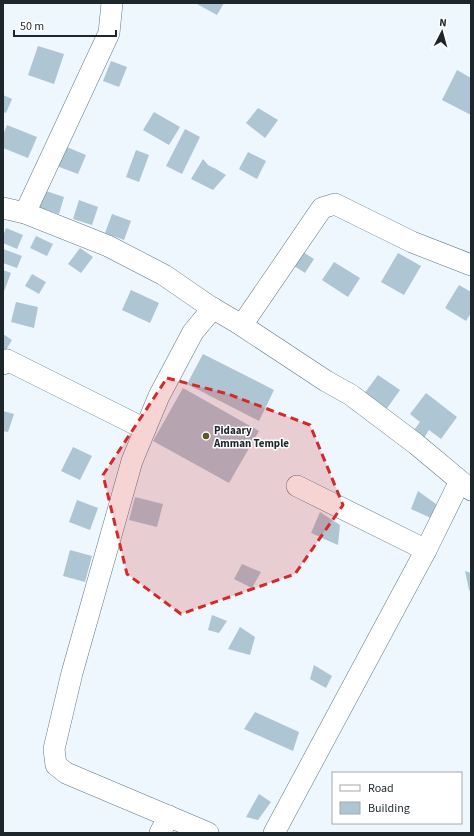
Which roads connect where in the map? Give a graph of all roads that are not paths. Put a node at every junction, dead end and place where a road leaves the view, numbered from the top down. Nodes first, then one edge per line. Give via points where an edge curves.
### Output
1 (112, 3) edge
2 (10, 212) edge
3 (471, 265) edge
4 (213, 308) junction
5 (242, 325) junction
6 (3, 364) edge
7 (145, 430) junction
8 (465, 485) edge
9 (297, 486) dead end
10 (426, 550) junction
11 (164, 825) edge
12 (208, 833) edge
13 (274, 833) edge

1 - 2 street via 109,33
2 - 4 street via 108,246 164,275
3 - 5 street via 412,242 335,204 322,208
4 - 5 street
4 - 7 street via 193,332
5 - 8 street via 382,417
6 - 7 street via 7,360
7 - 11 street via 132,461 72,673 54,749 56,765 66,773
8 - 10 street
9 - 10 street
10 - 13 street
11 - 12 street

